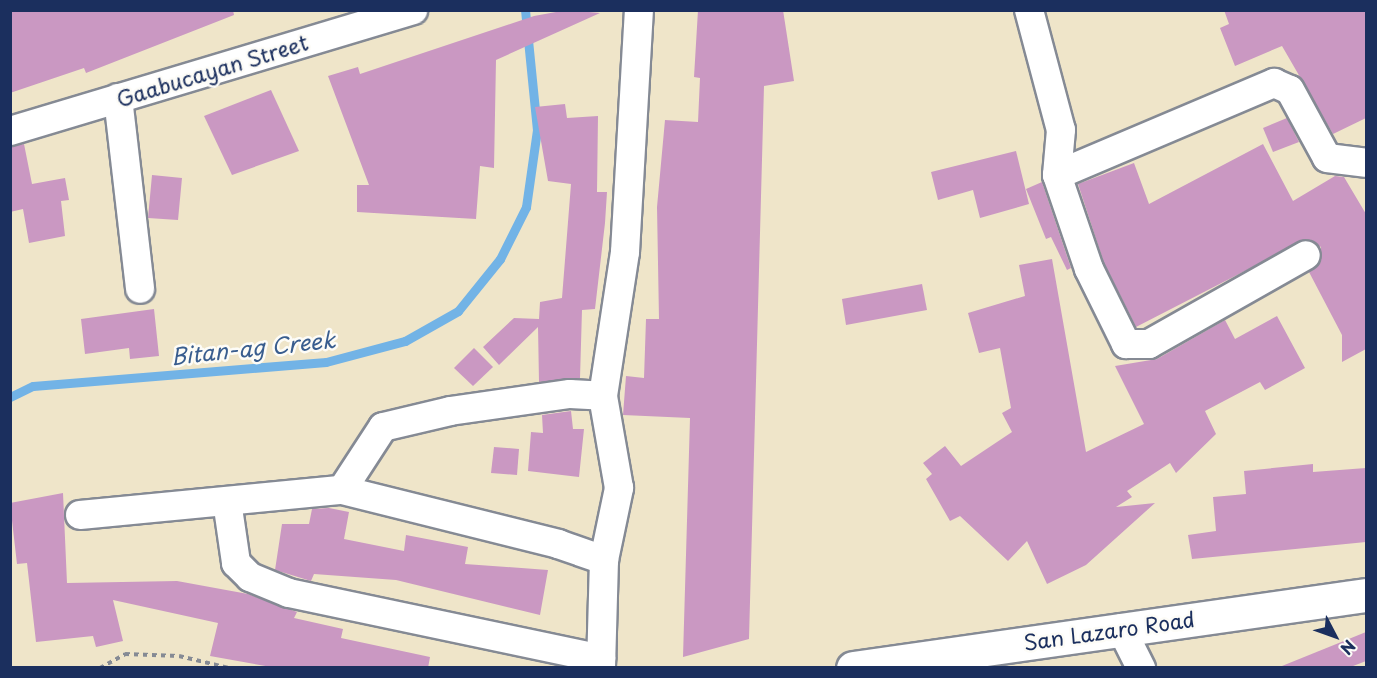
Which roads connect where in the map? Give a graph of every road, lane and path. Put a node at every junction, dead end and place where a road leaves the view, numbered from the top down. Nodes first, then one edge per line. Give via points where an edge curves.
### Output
1 (413, 10) edge
2 (639, 10) edge
3 (1029, 10) edge
4 (118, 98) junction
5 (10, 130) edge
6 (1366, 163) edge
7 (1058, 175) junction
8 (1306, 255) dead end
9 (140, 289) dead end
10 (603, 396) junction
11 (342, 490) junction
12 (227, 501) junction
13 (80, 515) dead end
14 (604, 560) junction
15 (1366, 596) edge
16 (1121, 628) junction
17 (601, 663) edge
18 (100, 668) edge
19 (229, 668) edge
20 (853, 668) edge
21 (1141, 668) edge

1 - 4 street, Gaabucayan Street
2 - 10 street via 625,252
3 - 7 street via 1061,130
4 - 5 street, Gaabucayan Street
4 - 9 street
6 - 7 street via 1327,158 1290,90 1274,83
7 - 8 street via 1089,269 1125,344 1149,344
10 - 11 street via 570,394 450,411 383,427
10 - 14 street via 619,488
11 - 12 street
11 - 14 street via 558,544
12 - 13 street
12 - 17 street via 236,563 250,577 289,593
14 - 17 street
15 - 16 main road, San Lazaro Road
16 - 20 main road, San Lazaro Road
16 - 21 street
18 - 19 path via 125,654 179,656

